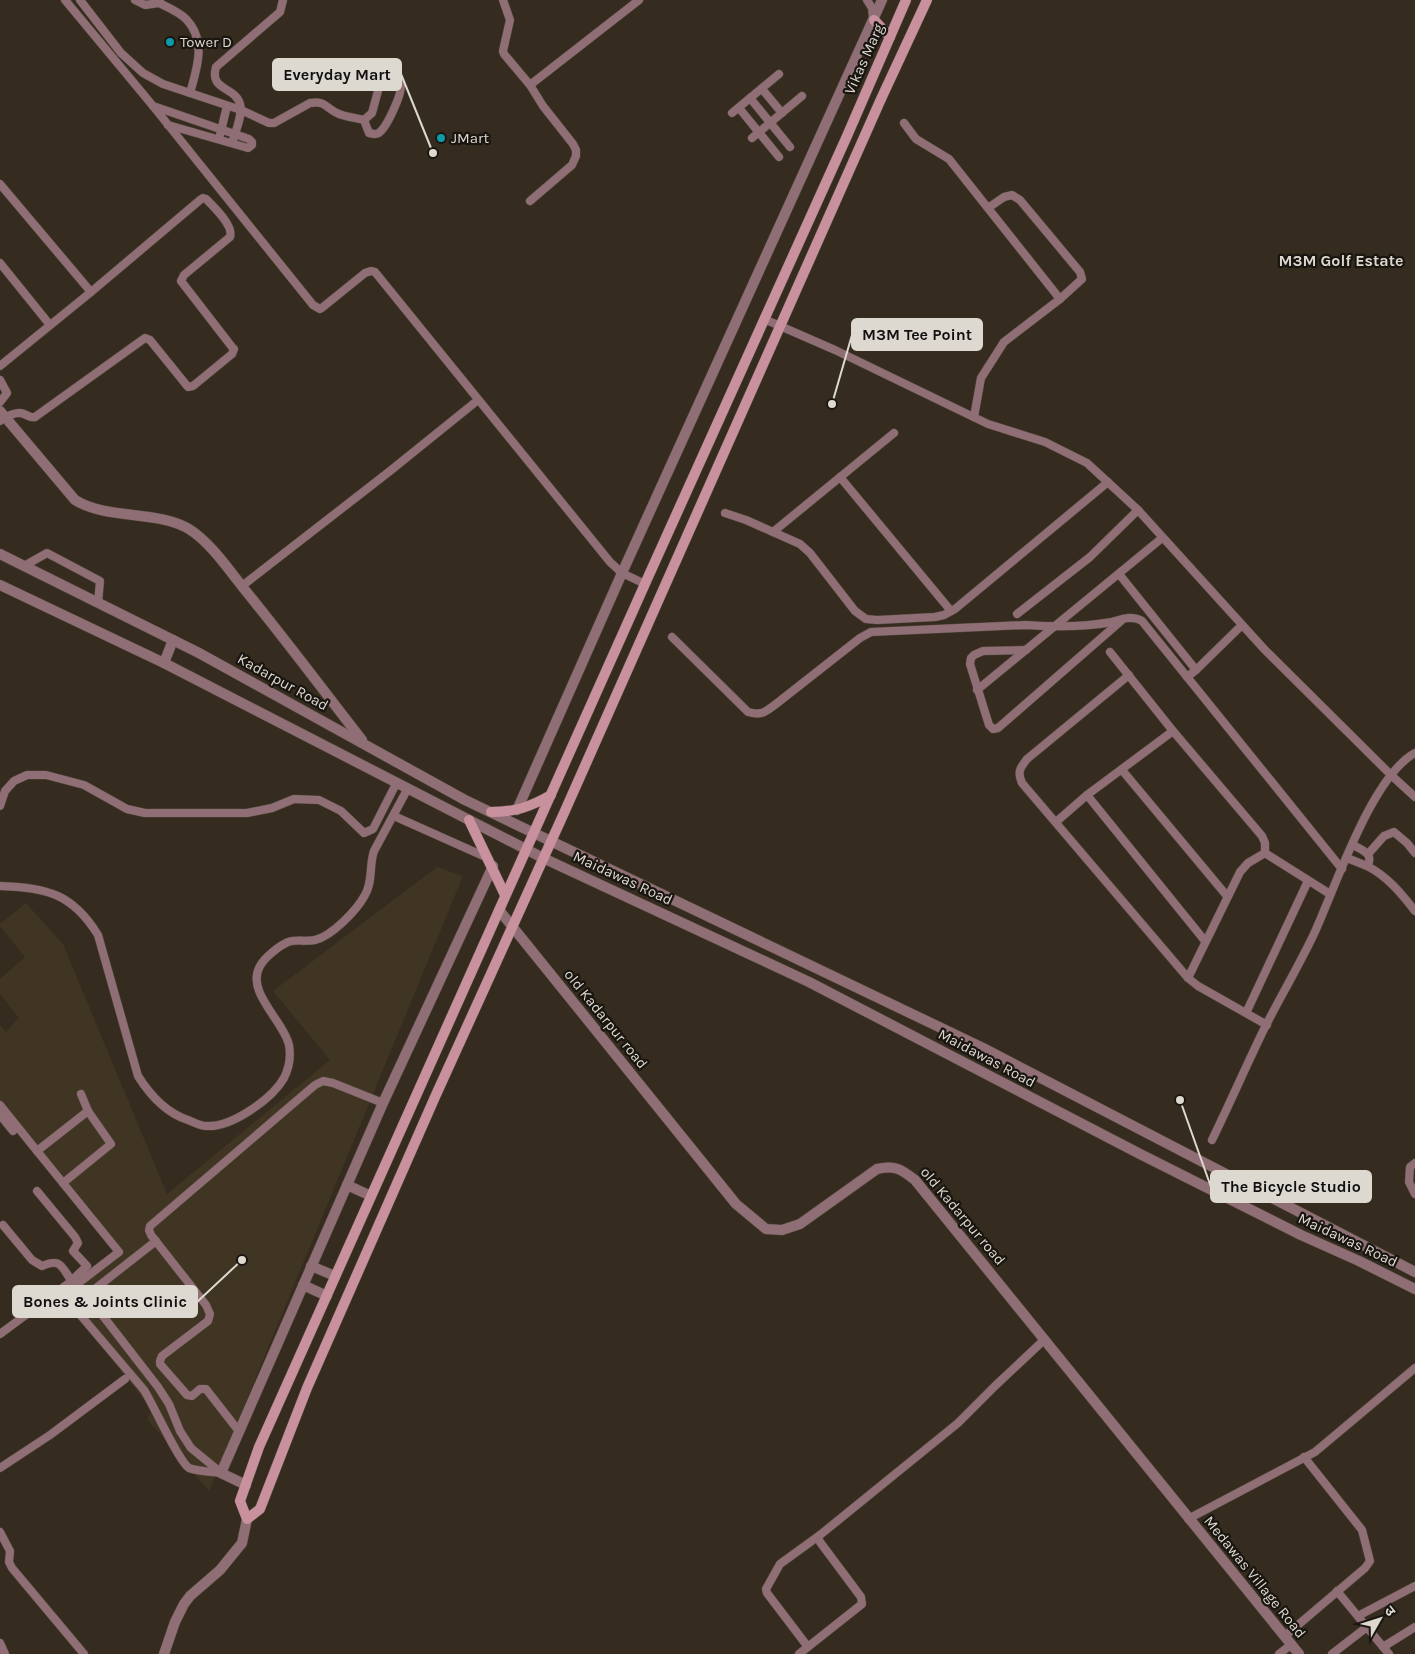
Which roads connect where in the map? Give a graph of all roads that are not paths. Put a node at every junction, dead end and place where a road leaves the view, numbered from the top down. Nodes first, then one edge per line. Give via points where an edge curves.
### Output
1 (65, 0) edge
2 (80, 0) edge
3 (135, 0) edge
4 (283, 0) edge
5 (503, 0) edge
6 (639, 0) edge
7 (867, 0) edge
8 (882, 0) edge
9 (906, 0) edge
10 (927, 0) edge
11 (159, 1) edge
12 (874, 20) junction
13 (890, 37) junction
14 (779, 74) dead end
15 (530, 85) junction
16 (762, 88) junction
17 (190, 94) junction
18 (802, 96) dead end
19 (750, 98) junction
20 (153, 106) junction
21 (227, 106) junction
22 (739, 108) junction
23 (241, 110) junction
24 (732, 113) dead end
25 (782, 113) junction
26 (364, 120) junction
27 (770, 122) junction
28 (904, 123) dead end
29 (167, 124) junction
30 (221, 130) junction
31 (759, 132) junction
32 (234, 135) junction
33 (752, 138) dead end
34 (219, 140) junction
35 (232, 144) junction
36 (790, 147) dead end
37 (779, 157) dead end
38 (0, 184) edge
39 (530, 201) dead end
40 (988, 208) junction
41 (0, 263) edge
42 (91, 292) junction
43 (1060, 298) junction
44 (764, 319) junction
45 (50, 325) junction
46 (781, 326) junction
47 (0, 366) edge
48 (0, 380) edge
49 (478, 400) junction
50 (0, 402) edge
51 (2, 416) edge
52 (974, 417) junction
53 (894, 433) dead end
54 (840, 477) junction
55 (1108, 482) junction
56 (1138, 510) junction
57 (726, 513) dead end
58 (773, 532) junction
59 (1162, 538) junction
60 (0, 554) edge
61 (24, 566) junction
62 (622, 573) junction
63 (1119, 574) junction
64 (0, 584) edge
65 (645, 584) junction
66 (242, 586) junction
67 (98, 603) junction
68 (950, 611) junction
69 (1017, 614) dead end
70 (1124, 619) junction
71 (1242, 625) junction
72 (1055, 626) junction
73 (672, 637) dead end
74 (173, 640) junction
75 (1026, 650) junction
76 (1110, 652) dead end
77 (164, 663) junction
78 (1196, 670) junction
79 (1129, 675) junction
80 (1187, 676) junction
81 (977, 690) junction
82 (1172, 731) junction
83 (365, 745) junction
84 (1415, 752) edge
85 (1122, 770) junction
86 (1391, 775) junction
87 (396, 782) junction
88 (408, 788) junction
89 (551, 795) junction
90 (1087, 795) junction
91 (1415, 797) edge
92 (0, 806) edge
93 (517, 810) junction
94 (491, 812) junction
95 (395, 814) junction
96 (469, 820) junction
97 (1056, 822) junction
98 (534, 833) junction
99 (550, 840) junction
100 (1353, 845) junction
101 (526, 849) junction
102 (1415, 852) edge
103 (1265, 854) junction
104 (1368, 854) junction
105 (543, 858) junction
106 (1347, 858) junction
107 (491, 862) junction
108 (1367, 866) junction
109 (1342, 869) junction
110 (1308, 881) junction
111 (0, 886) edge
112 (1330, 894) junction
113 (506, 895) junction
114 (1227, 896) junction
115 (499, 910) junction
116 (1415, 911) edge
117 (513, 926) junction
118 (1205, 941) junction
119 (1188, 978) junction
120 (1246, 1013) junction
121 (1267, 1025) junction
122 (81, 1094) dead end
123 (383, 1103) junction
124 (0, 1105) edge
125 (88, 1111) junction
126 (0, 1116) edge
127 (13, 1131) dead end
128 (1212, 1140) dead end
129 (37, 1150) junction
130 (1415, 1163) edge
131 (63, 1183) junction
132 (347, 1185) junction
133 (37, 1191) dead end
134 (1415, 1194) edge
135 (371, 1196) junction
136 (3, 1225) dead end
137 (156, 1242) junction
138 (311, 1266) junction
139 (1415, 1272) edge
140 (335, 1276) junction
141 (71, 1280) junction
142 (303, 1285) junction
143 (1415, 1289) edge
144 (326, 1296) junction
145 (0, 1334) edge
146 (1045, 1339) junction
147 (1415, 1368) edge
148 (125, 1379) dead end
149 (238, 1430) junction
150 (1304, 1458) junction
151 (0, 1468) edge
152 (221, 1473) junction
153 (246, 1485) junction
154 (248, 1519) junction
155 (1188, 1519) junction
156 (0, 1532) edge
157 (820, 1535) junction
158 (1415, 1586) edge
159 (1338, 1591) junction
160 (1358, 1616) junction
161 (1415, 1627) edge
162 (1367, 1628) junction
163 (1285, 1636) junction
164 (0, 1643) edge
165 (1292, 1644) junction
166 (808, 1647) junction
167 (1383, 1647) junction
168 (5, 1654) edge
169 (84, 1654) edge
170 (164, 1654) edge
171 (799, 1654) edge
172 (1279, 1654) edge
173 (1299, 1654) edge
174 (1332, 1654) edge
175 (1389, 1654) edge

1 - 20 street
2 - 17 street via 132,64 155,81
3 - 11 street via 145,5
4 - 23 street via 280,12 216,67 214,80 235,96
5 - 15 street via 510,20 503,51
6 - 15 street
7 - 12 street
8 - 12 street
9 - 13 main road, Vikas Marg
10 - 46 main road
11 - 17 street via 186,18 198,36 198,66
12 - 13 main road
12 - 62 street
13 - 44 main road, Vikas Marg
14 - 16 street
15 - 39 street via 576,150 572,165
16 - 19 street
16 - 25 street
17 - 21 street
18 - 25 street
19 - 22 street
19 - 27 street
20 - 29 street
20 - 30 street
21 - 23 street
21 - 30 street
22 - 24 street
22 - 31 street
23 - 26 street via 274,123 310,103 322,102 341,115
23 - 32 street
25 - 27 street
26 - 26 street via 372,113 382,76 393,72 401,87 381,132 369,133
27 - 31 street
27 - 36 street
28 - 40 street via 916,138 949,159
29 - 34 street
29 - 49 street via 313,305 323,307 365,273 375,272
30 - 32 street
30 - 34 street
31 - 33 street
31 - 37 street
32 - 35 street
32 - 35 street via 251,141 252,145 248,148
34 - 35 street
38 - 42 street
40 - 43 street
40 - 43 street via 1004,196 1012,195 1020,200 1080,272 1082,279
41 - 45 street
42 - 45 street
42 - 51 street via 200,200 206,199 230,226 232,234 184,275 182,281 234,352 194,386 188,387 145,338 34,418 19,413
43 - 52 street via 1004,342 981,378
44 - 46 street
44 - 65 main road, Vikas Marg
45 - 47 street
46 - 52 street
46 - 99 main road
48 - 50 street via 7,393
49 - 62 street via 603,555
49 - 66 street
51 - 66 street via 75,500 91,507 172,522 189,529 208,545
52 - 55 street via 1062,449 1087,463
53 - 54 street
54 - 58 street
54 - 68 street
55 - 56 street
55 - 68 street
56 - 59 street
56 - 69 street via 1090,557
57 - 58 street
58 - 68 street via 800,544 810,553 855,611 866,619 935,616
59 - 63 street
59 - 71 street
60 - 61 street, Kadarpur Road
61 - 67 street, Kadarpur Road
61 - 67 street via 47,553 100,581
62 - 65 street
62 - 93 street
63 - 72 street
63 - 78 street
64 - 77 street
65 - 89 main road, Vikas Marg
66 - 83 street
67 - 74 street, Kadarpur Road
70 - 72 street via 1097,625
70 - 80 street via 1138,618 1142,621
70 - 81 street via 998,728 989,725
71 - 78 street
71 - 86 street
72 - 73 street via 871,632 757,715 748,712
72 - 75 street
74 - 77 street
74 - 83 street, Kadarpur Road
75 - 81 street
75 - 81 street via 983,651 974,655 970,664
76 - 79 street
77 - 87 street
78 - 80 street
79 - 82 street
79 - 97 street via 1020,768 1022,784
80 - 109 street
82 - 85 street
82 - 103 street via 1262,836
83 - 94 street, Kadarpur Road
84 - 86 street
85 - 90 street
85 - 114 street
86 - 91 street
86 - 100 street via 1375,798
87 - 88 street
87 - 92 street via 373,829 364,833 341,811 311,799 294,799 248,813 144,813 127,809 84,786 36,774 14,781 5,790
88 - 95 street
88 - 96 street
89 - 93 main road
89 - 98 main road, Vikas Marg
90 - 97 street
90 - 118 street
93 - 94 main road
94 - 98 street, Kadarpur Road
95 - 107 street
95 - 111 street via 371,858 366,893 352,913 316,940 288,942 260,966 256,983 289,1042 289,1064 284,1077 266,1097 241,1116 222,1124 206,1126 177,1117 146,1088 138,1076 98,935 77,907 53,893
96 - 101 street
96 - 107 main road
97 - 119 street
98 - 99 street, Kadarpur Road
98 - 101 main road, Vikas Marg
99 - 105 main road
99 - 139 street, Maidawas Road via 983,1048
100 - 104 street
100 - 106 street
101 - 105 street
101 - 113 main road, Vikas Marg
102 - 104 street via 1394,832 1384,836
103 - 110 street
103 - 114 street via 1248,863
104 - 108 street via 1370,861
105 - 117 main road
105 - 143 street, Maidawas Road via 809,982 1140,1154
106 - 108 street
106 - 109 street
107 - 113 main road
107 - 123 street
108 - 116 street via 1392,884
109 - 112 street
110 - 112 street
110 - 120 street
112 - 121 street
113 - 115 main road, Vikas Marg
114 - 118 street
115 - 117 street, old Kadarpur road
115 - 135 main road, Vikas Marg
117 - 146 street, old Kadarpur road via 736,1204 751,1218 766,1229 782,1230 800,1224 877,1170 889,1166 903,1170 915,1180
117 - 154 main road via 307,1388 260,1509
118 - 119 street
119 - 120 street
120 - 121 street
121 - 128 street
122 - 125 street
123 - 132 street
123 - 137 street via 333,1083 323,1081 315,1084 150,1226
124 - 129 street
125 - 129 street
125 - 131 street via 111,1144
126 - 127 street
129 - 131 street
130 - 134 street via 1410,1167 1409,1182
131 - 152 street via 119,1252 72,1288 69,1293 71,1304 144,1390 185,1463 190,1468
132 - 135 street
132 - 138 street
133 - 141 street via 78,1243 74,1251 87,1266
135 - 140 main road, Vikas Marg
136 - 141 street via 32,1260 42,1266 56,1262
137 - 149 street via 210,1314 208,1321 160,1358 160,1364 187,1395 206,1389
137 - 152 street via 91,1292 89,1298 158,1387 191,1448
138 - 140 street
138 - 142 street
140 - 144 main road, Vikas Marg
141 - 145 street
142 - 144 street
142 - 149 street
144 - 153 main road, Vikas Marg via 259,1447
146 - 155 street, old Kadarpur road
146 - 157 street via 958,1424
147 - 150 street
148 - 151 street
149 - 152 street
150 - 155 street
150 - 159 street via 1362,1530 1368,1549 1370,1561 1365,1568
152 - 153 street
153 - 154 main road, Vikas Marg via 240,1501
154 - 170 street via 242,1543 220,1570 184,1604
155 - 163 street, Medawas Village Road
156 - 169 street via 10,1552 12,1568
157 - 166 street via 780,1564 766,1588
157 - 166 street via 820,1542 861,1597 862,1604
158 - 160 street
159 - 160 street
159 - 163 street
160 - 162 street
161 - 167 street
162 - 167 street
162 - 174 street
163 - 165 street, Medawas Village Road
164 - 168 street
165 - 172 street
165 - 173 street, Medawas Village Road
166 - 171 street
167 - 175 street

